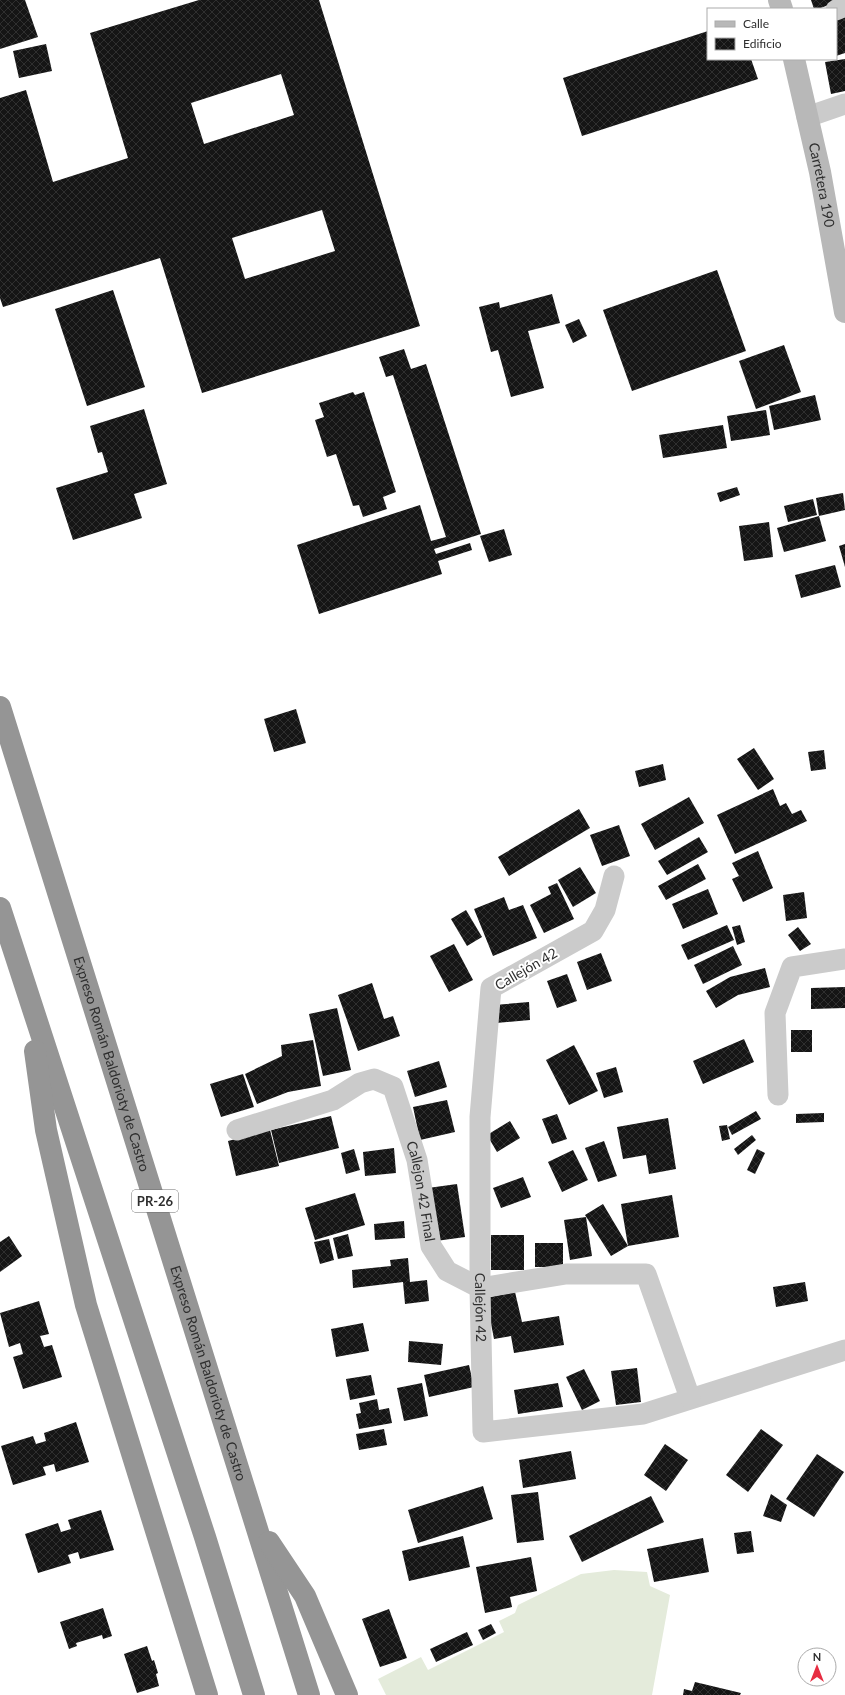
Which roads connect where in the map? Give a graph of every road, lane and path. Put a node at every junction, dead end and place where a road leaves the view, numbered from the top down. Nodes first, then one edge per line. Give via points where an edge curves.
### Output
1 (794, 60) edge
2 (845, 104) edge
3 (807, 117) junction
4 (845, 312) edge
5 (0, 707) edge
6 (614, 876) dead end
7 (0, 908) edge
8 (845, 959) edge
9 (27, 994) junction
10 (778, 1095) dead end
11 (237, 1130) dead end
12 (480, 1288) junction
13 (845, 1350) edge
14 (690, 1398) junction
15 (254, 1519) junction
16 (206, 1695) edge
17 (254, 1695) edge
18 (309, 1695) edge
19 (348, 1695) edge

1 - 3 street, Carretera 190
2 - 3 street
3 - 4 street, Carretera 190 via 820,172
5 - 15 highway, Expreso Román Baldorioty de Castro / PR-26
6 - 12 street, Callejón 42 via 605,910 593,931 491,988 480,1117
7 - 9 highway
8 - 10 street via 792,967 775,1013
9 - 16 highway via 46,1130 86,1305
9 - 17 highway
11 - 12 street, Callejon 42 Final via 333,1100 360,1083 374,1079 393,1087 417,1160 431,1246 447,1271
12 - 14 street via 566,1274 646,1274
12 - 14 street, Callejón 42 via 484,1432 642,1414
13 - 14 street, Callejón 42
15 - 18 highway, Expreso Román Baldorioty de Castro / PR-26
15 - 19 highway via 305,1596

